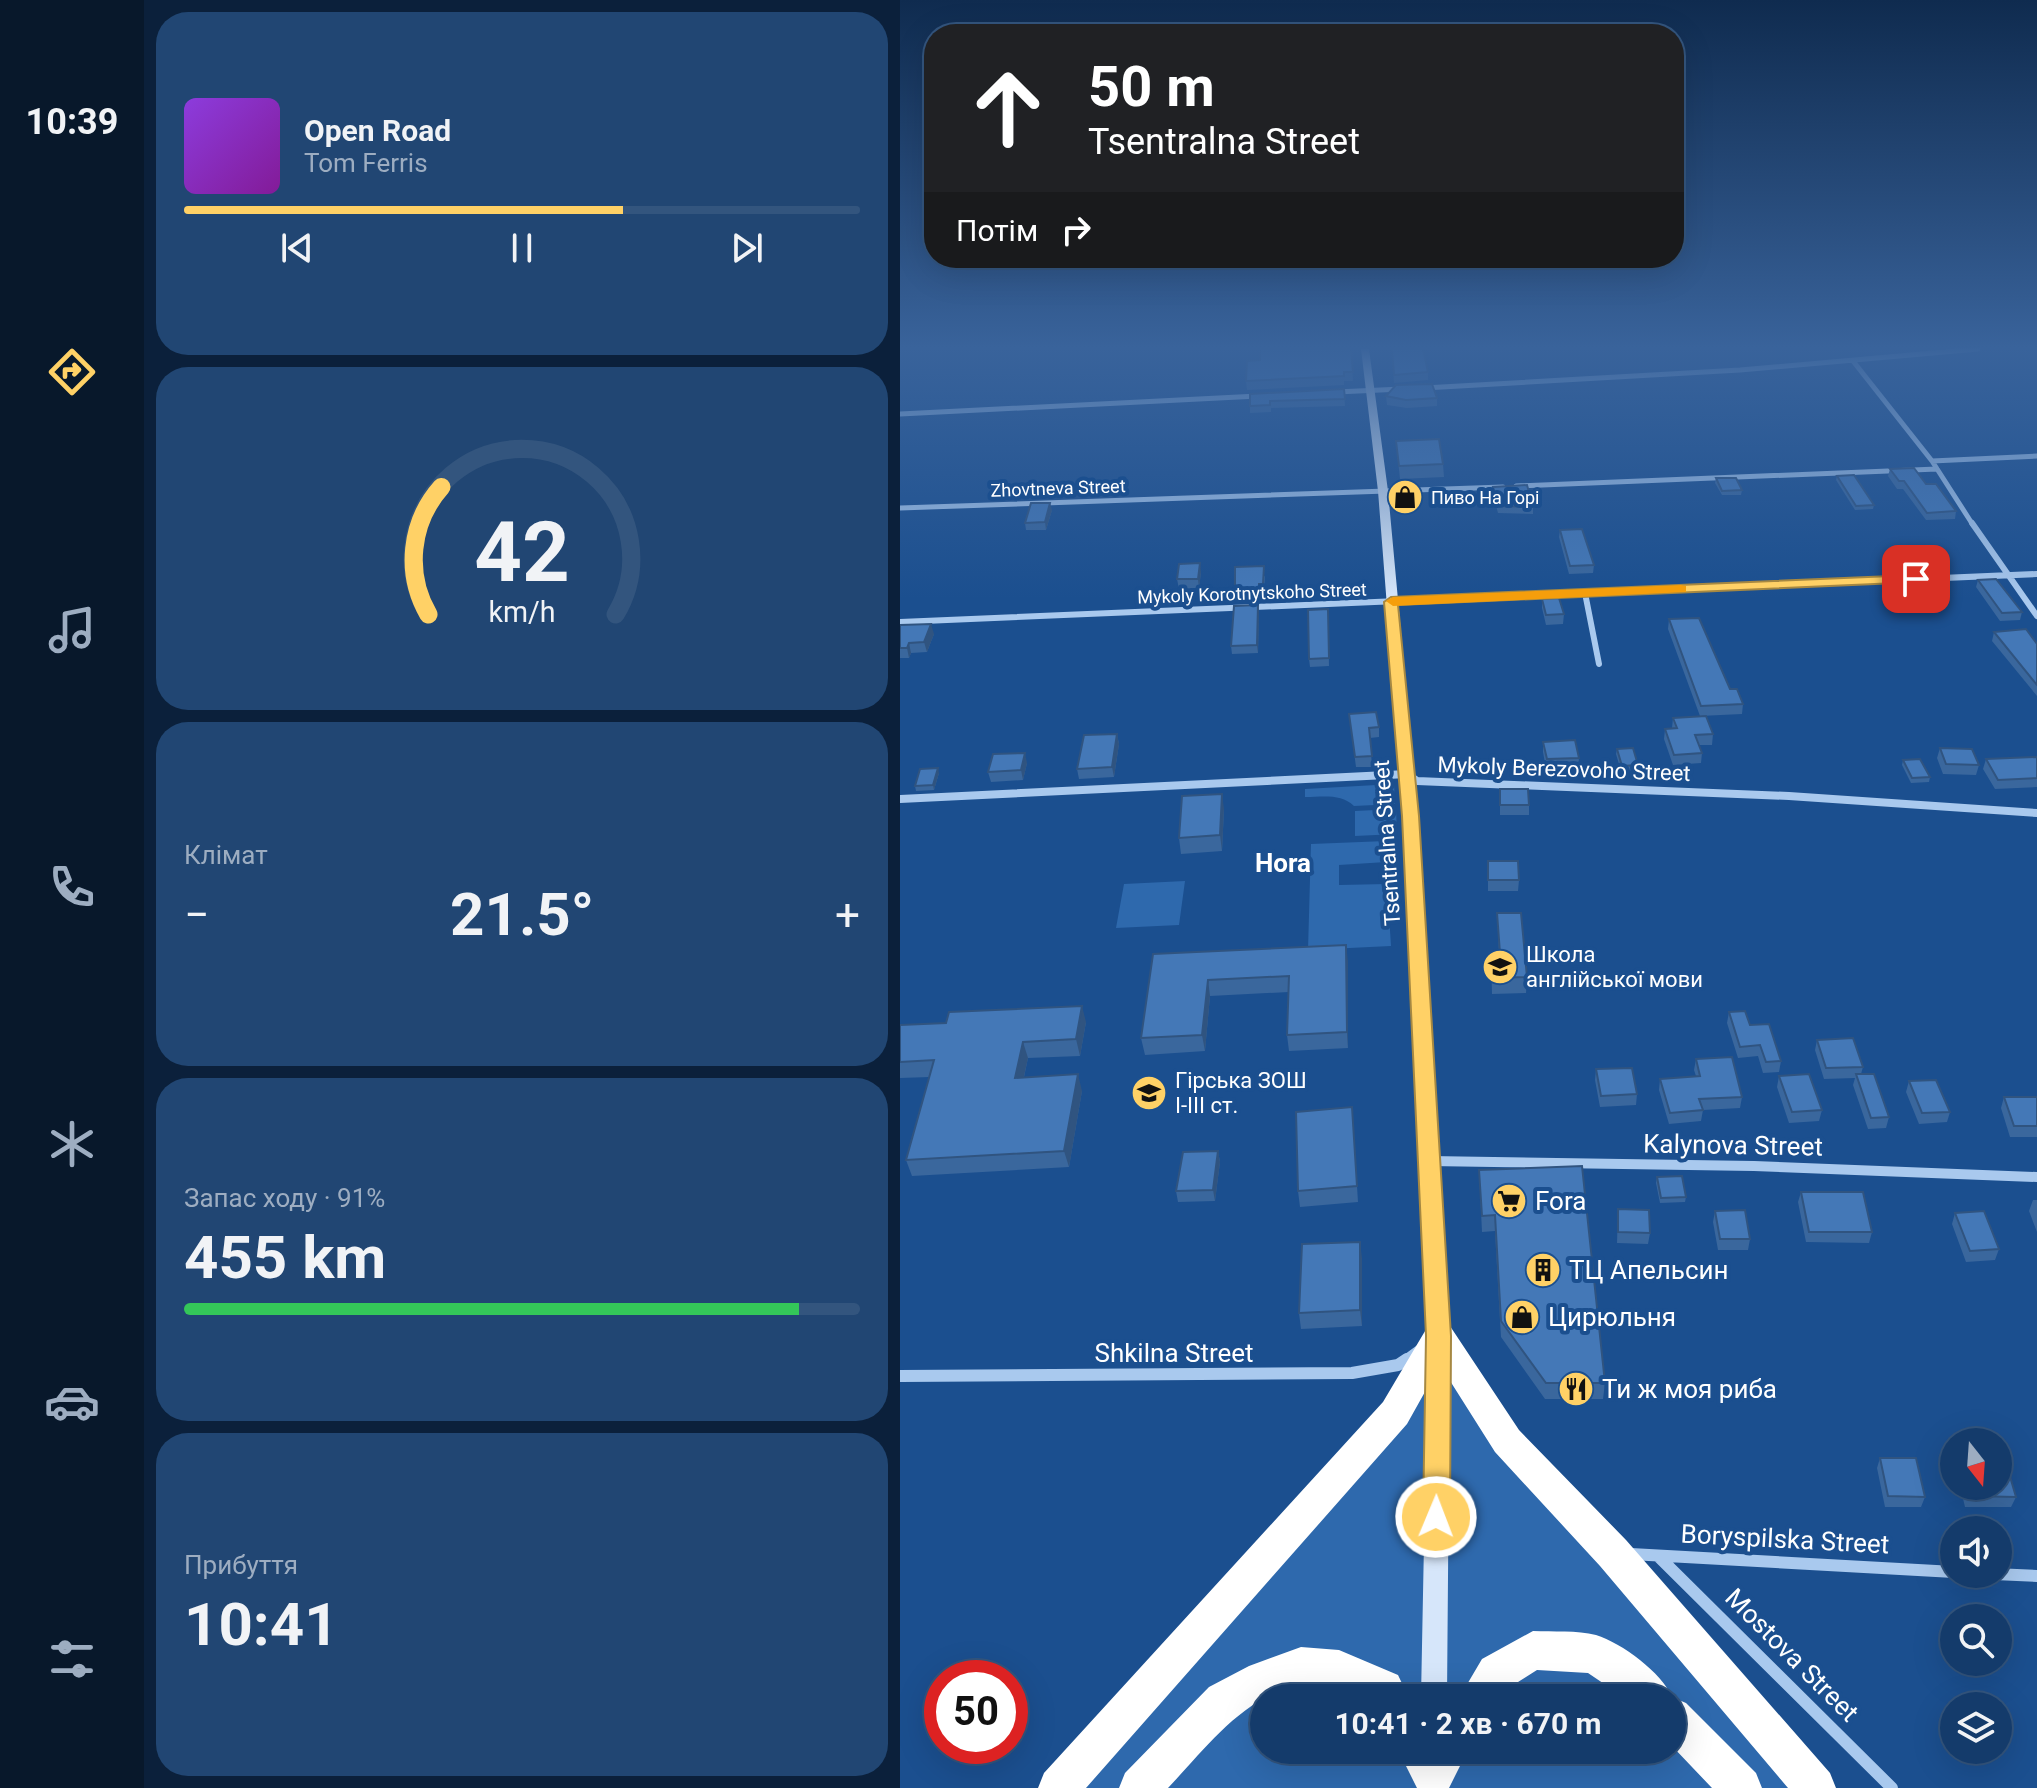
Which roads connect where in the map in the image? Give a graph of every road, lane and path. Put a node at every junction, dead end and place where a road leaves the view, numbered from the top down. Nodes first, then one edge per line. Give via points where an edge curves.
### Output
1 (1375, 432) edge
2 (1909, 432) edge
3 (2037, 456) edge
4 (1932, 461) junction
5 (1937, 469) junction
6 (1383, 491) junction
7 (900, 508) edge
8 (2037, 574) edge
9 (2006, 575) junction
10 (1585, 593) junction
11 (1391, 602) junction
12 (2037, 616) edge
13 (900, 622) edge
14 (1599, 664) dead end
15 (1407, 774) junction
16 (900, 799) edge
17 (2037, 813) edge
18 (1428, 1161) junction
19 (2037, 1177) edge
20 (1439, 1336) junction
21 (900, 1376) edge
22 (1613, 1553) junction
23 (1658, 1556) junction
24 (1940, 1571) edge
25 (2012, 1575) edge
26 (2037, 1576) edge
27 (1255, 1684) edge
28 (1373, 1684) edge
29 (1434, 1684) edge
30 (1489, 1684) edge
31 (1639, 1684) edge
32 (1250, 1687) edge
33 (1686, 1731) edge
34 (1059, 1788) edge
35 (1140, 1788) edge
36 (1741, 1788) edge
37 (1815, 1788) edge
38 (1892, 1788) edge

1 - 6 main road, Tsentralna Street
2 - 4 street
3 - 4 street
4 - 5 street
5 - 6 street, Zhovtneva Street
5 - 9 street
6 - 7 street, Zhovtneva Street
6 - 11 main road, Tsentralna Street
8 - 9 street, Mykoly Korotnytskoho Street
9 - 10 street, Mykoly Korotnytskoho Street
9 - 12 street
10 - 11 street, Mykoly Korotnytskoho Street
10 - 14 street
11 - 13 street, Mykoly Korotnytskoho Street
11 - 15 main road, Tsentralna Street
15 - 16 street, Mykoly Berezovoho Street
15 - 17 street, Mykoly Berezovoho Street via 1417,781 1789,796
15 - 18 main road, Tsentralna Street
18 - 19 street, Kalynova Street
18 - 20 main road, Tsentralna Street
20 - 21 street, Shkilna Street via 1398,1365 1352,1373
20 - 22 highway via 1507,1441
20 - 29 main road, Tsentralna Street
20 - 34 highway via 1395,1413
22 - 23 street, Boryspilska Street
22 - 37 highway
23 - 24 street, Boryspilska Street
23 - 38 street, Mostova Street
25 - 26 street
27 - 28 highway via 1301,1666 1339,1669
30 - 31 highway via 1496,1673 1533,1650 1594,1654
32 - 35 highway via 1223,1701
33 - 36 highway

